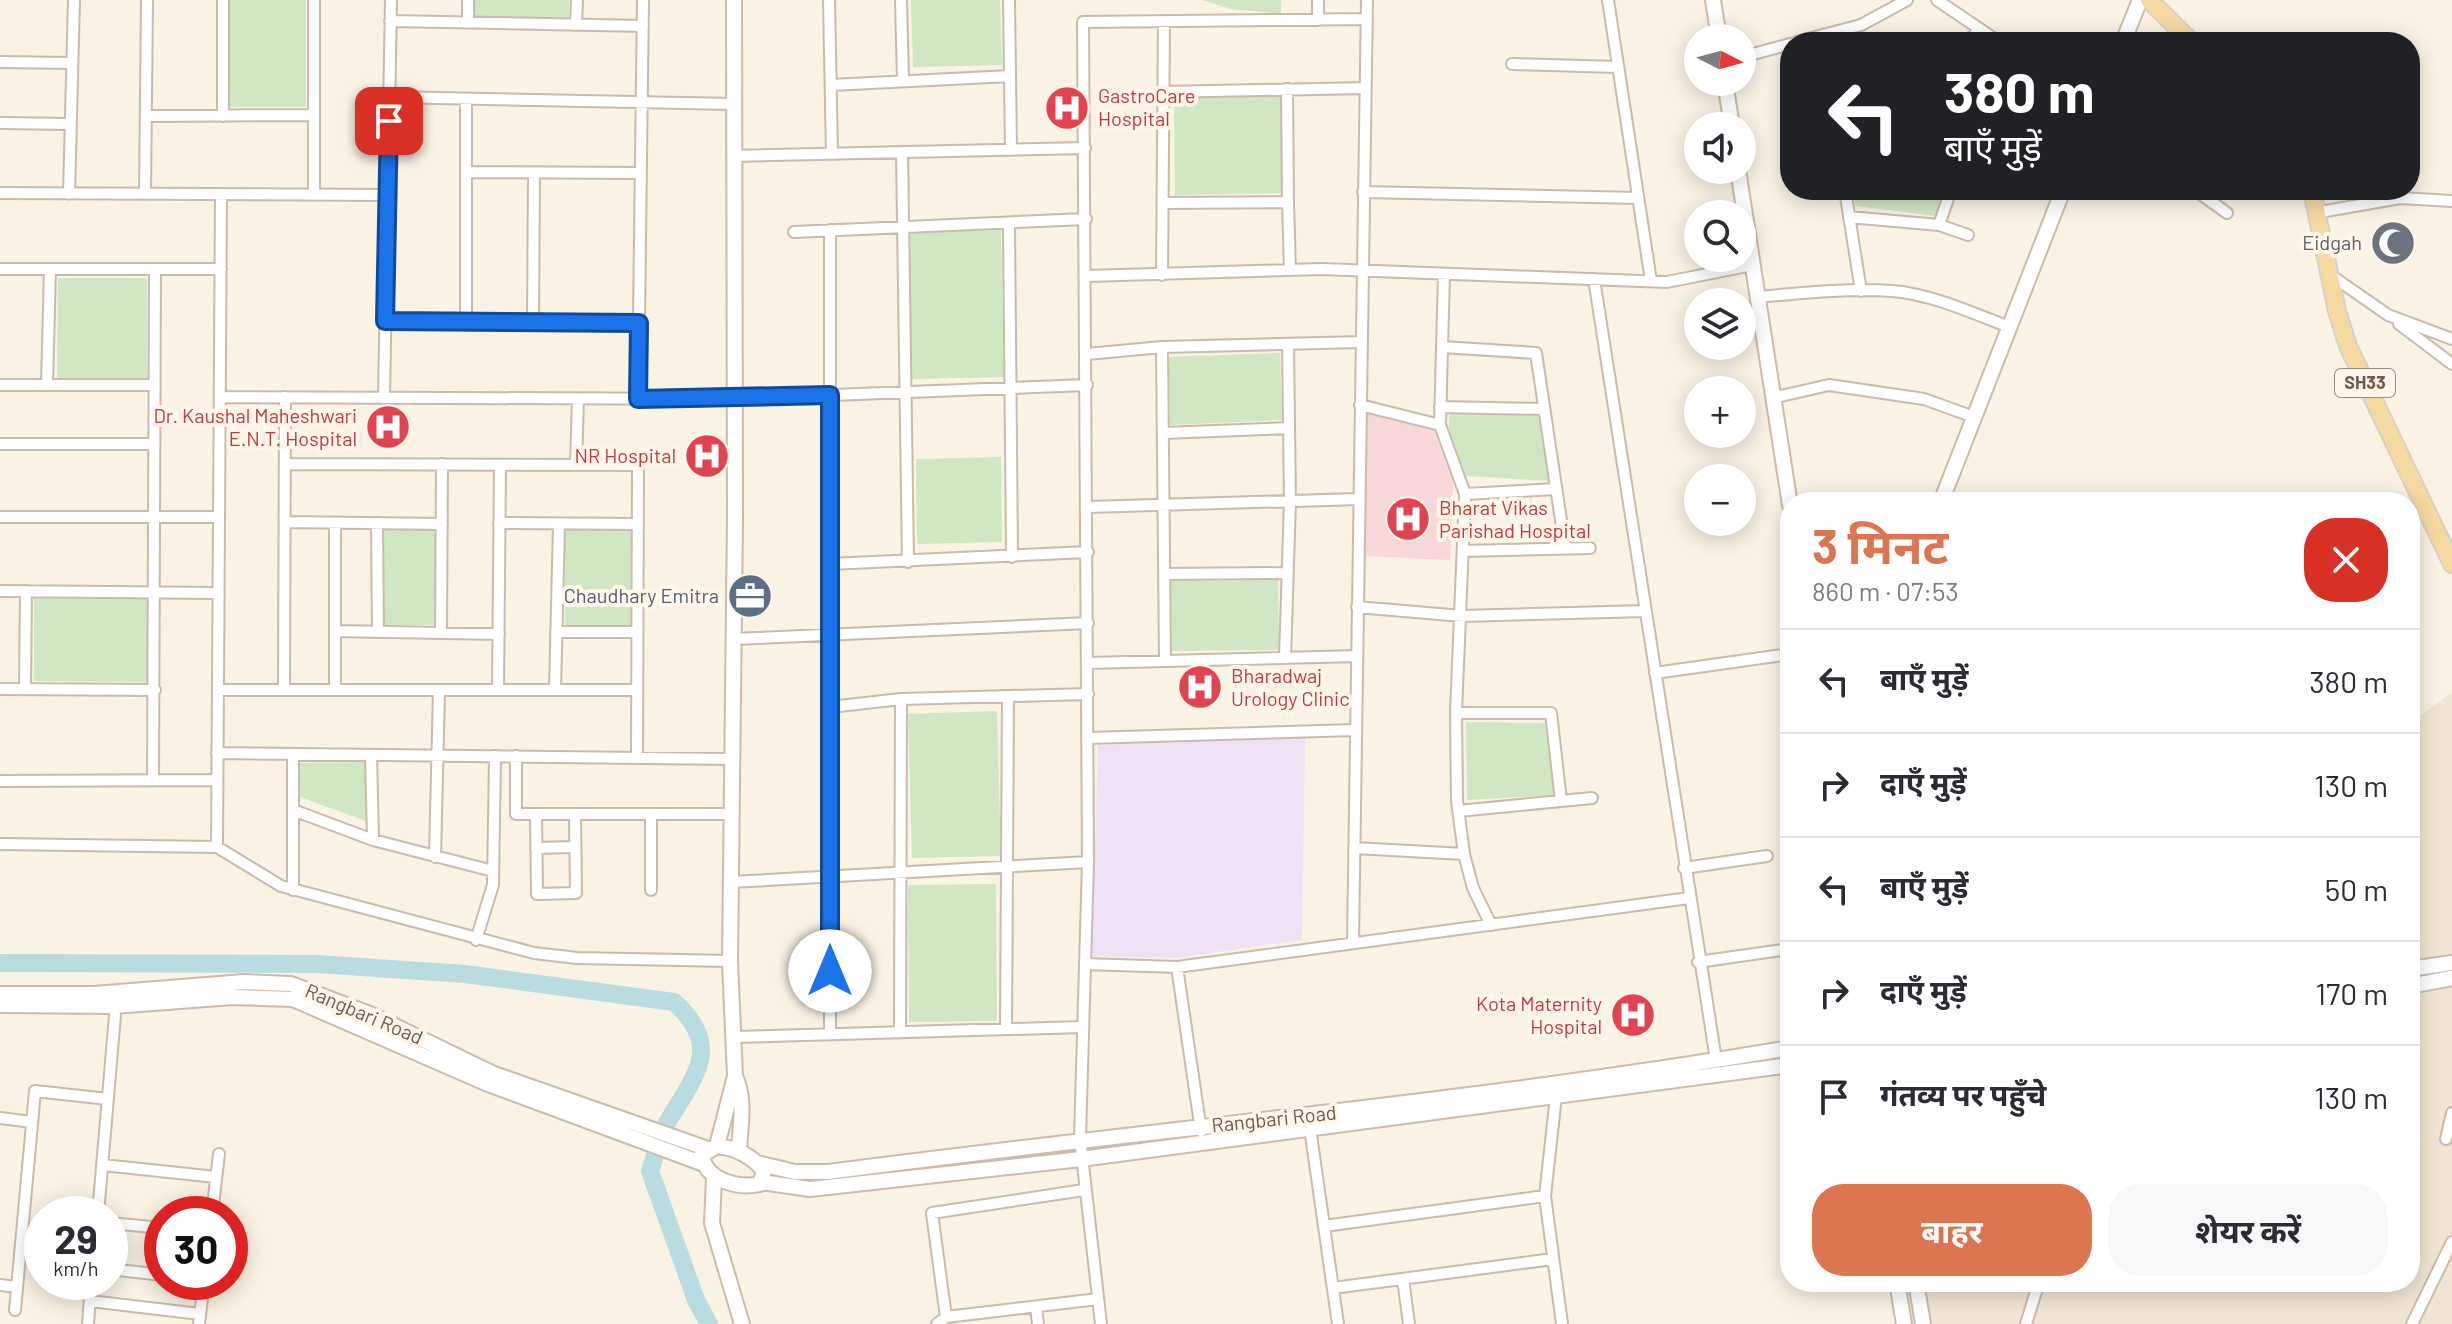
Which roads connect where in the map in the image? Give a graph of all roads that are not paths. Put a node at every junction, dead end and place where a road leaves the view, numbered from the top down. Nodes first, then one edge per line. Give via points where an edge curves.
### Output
1 (74, 0) edge
2 (147, 0) edge
3 (223, 0) edge
4 (314, 0) edge
5 (391, 0) edge
6 (468, 0) edge
7 (577, 0) edge
8 (643, 0) edge
9 (734, 0) edge
10 (829, 0) edge
11 (901, 0) edge
12 (1009, 0) edge
13 (1318, 0) edge
14 (1367, 0) edge
15 (1608, 0) edge
16 (1713, 0) edge
17 (1907, 0) edge
18 (1937, 0) edge
19 (2140, 0) edge
20 (2149, 0) edge
21 (1367, 19) junction
22 (1318, 20) junction
23 (390, 21) junction
24 (1164, 21) junction
25 (468, 22) junction
26 (1717, 24) edge
27 (576, 25) junction
28 (643, 26) junction
29 (1980, 29) junction
30 (1842, 32) edge
31 (1977, 32) edge
32 (1984, 32) edge
33 (2127, 32) edge
34 (2182, 32) edge
35 (1780, 47) edge
36 (1756, 53) edge
37 (0, 62) edge
38 (72, 63) junction
39 (1512, 64) dead end
40 (1617, 67) junction
41 (1010, 76) junction
42 (903, 81) junction
43 (831, 85) junction
44 (1365, 88) junction
45 (1287, 89) junction
46 (1163, 92) junction
47 (389, 97) junction
48 (466, 99) junction
49 (643, 102) junction
50 (733, 104) junction
51 (314, 115) junction
52 (146, 116) junction
53 (223, 116) junction
54 (0, 123) edge
55 (71, 124) junction
56 (1085, 148) junction
57 (1011, 150) junction
58 (902, 152) junction
59 (832, 154) junction
60 (733, 156) junction
61 (466, 172) junction
62 (534, 173) junction
63 (641, 173) junction
64 (1363, 192) junction
65 (0, 193) edge
66 (69, 194) junction
67 (145, 194) junction
68 (221, 194) junction
69 (314, 194) junction
70 (387, 195) junction
71 (1638, 198) junction
72 (2420, 199) edge
73 (1846, 200) edge
74 (1948, 200) edge
75 (2059, 200) edge
76 (2209, 200) edge
77 (2316, 200) edge
78 (2389, 200) edge
79 (2452, 201) edge
80 (1288, 202) junction
81 (1163, 203) junction
82 (2320, 212) junction
83 (2227, 213) dead end
84 (1849, 217) junction
85 (1086, 219) junction
86 (1009, 223) junction
87 (1939, 225) junction
88 (903, 227) junction
89 (830, 230) junction
90 (794, 232) dead end
91 (1968, 235) dead end
92 (0, 269) edge
93 (50, 269) junction
94 (155, 269) junction
95 (221, 269) junction
96 (1290, 270) junction
97 (1362, 271) junction
98 (1717, 272) edge
99 (1753, 272) edge
100 (1444, 274) junction
101 (2329, 274) junction
102 (1162, 275) junction
103 (1087, 276) junction
104 (1594, 279) junction
105 (1651, 281) junction
106 (1861, 291) junction
107 (1757, 297) junction
108 (2388, 315) junction
109 (385, 321) junction
110 (466, 322) junction
111 (533, 322) junction
112 (639, 323) junction
113 (2009, 327) junction
114 (2452, 339) edge
115 (1361, 342) junction
116 (1288, 344) junction
117 (1162, 347) junction
118 (1442, 347) junction
119 (1087, 354) junction
120 (2452, 364) edge
121 (0, 385) edge
122 (47, 385) junction
123 (154, 385) junction
124 (1087, 385) junction
125 (1010, 388) junction
126 (905, 391) junction
127 (830, 395) junction
128 (220, 397) junction
129 (285, 397) junction
130 (384, 398) junction
131 (1772, 398) junction
132 (578, 399) junction
133 (638, 399) junction
134 (733, 399) junction
135 (1360, 405) junction
136 (1440, 407) junction
137 (1544, 409) junction
138 (1974, 417) junction
139 (1440, 425) junction
140 (1289, 428) junction
141 (1163, 433) junction
142 (0, 444) edge
143 (153, 444) junction
144 (286, 464) junction
145 (442, 464) junction
146 (500, 465) junction
147 (576, 465) junction
148 (1556, 489) junction
149 (1788, 492) edge
150 (1945, 492) edge
151 (2419, 492) edge
152 (1465, 494) junction
153 (2420, 494) edge
154 (1359, 499) junction
155 (1290, 501) junction
156 (1164, 505) junction
157 (1088, 507) junction
158 (0, 517) edge
159 (153, 517) junction
160 (219, 517) junction
161 (286, 522) junction
162 (335, 523) junction
163 (377, 523) junction
164 (499, 523) junction
165 (442, 524) junction
166 (559, 524) junction
167 (638, 524) junction
168 (1565, 547) junction
169 (1590, 548) dead end
170 (1463, 551) junction
171 (1088, 552) junction
172 (1012, 557) junction
173 (2451, 558) edge
174 (908, 562) junction
175 (830, 564) junction
176 (1287, 573) junction
177 (1164, 574) junction
178 (0, 591) edge
179 (26, 591) junction
180 (156, 592) junction
181 (218, 593) junction
182 (1357, 607) junction
183 (1646, 611) junction
184 (1462, 616) junction
185 (1088, 623) junction
186 (335, 631) junction
187 (378, 632) junction
188 (556, 632) junction
189 (637, 632) junction
190 (441, 633) junction
191 (499, 634) junction
192 (831, 635) junction
193 (734, 639) junction
194 (1780, 655) edge
195 (1357, 656) junction
196 (1285, 658) junction
197 (1165, 661) junction
198 (1088, 663) junction
199 (1655, 673) junction
200 (0, 689) edge
201 (25, 689) junction
202 (155, 690) junction
203 (218, 690) junction
204 (284, 690) junction
205 (335, 690) junction
206 (439, 690) junction
207 (498, 690) junction
208 (555, 690) junction
209 (637, 690) junction
210 (1088, 694) junction
211 (1008, 698) junction
212 (901, 699) junction
213 (830, 707) junction
214 (1456, 713) junction
215 (1356, 730) junction
216 (1088, 738) junction
217 (217, 753) junction
218 (293, 754) junction
219 (371, 755) junction
220 (438, 755) junction
221 (495, 756) junction
222 (516, 756) junction
223 (637, 758) junction
224 (732, 759) junction
225 (153, 780) junction
226 (217, 780) junction
227 (0, 781) edge
228 (1592, 798) dead end
229 (1561, 801) junction
230 (293, 810) junction
231 (1458, 811) junction
232 (536, 814) junction
233 (575, 814) junction
234 (651, 814) junction
235 (732, 814) junction
236 (373, 840) junction
237 (0, 844) edge
238 (217, 847) junction
239 (575, 847) junction
240 (536, 848) junction
241 (1354, 848) junction
242 (1464, 854) junction
243 (1767, 856) dead end
244 (435, 857) junction
245 (1088, 862) junction
246 (1007, 866) junction
247 (1684, 868) junction
248 (493, 871) junction
249 (901, 872) junction
250 (830, 876) junction
251 (731, 882) junction
252 (293, 890) junction
253 (651, 890) dead end
254 (1689, 898) junction
255 (1491, 925) junction
256 (476, 940) junction
257 (1353, 943) junction
258 (1780, 950) edge
259 (730, 961) junction
260 (1698, 962) junction
261 (2452, 963) edge
262 (1085, 964) junction
263 (1177, 967) junction
264 (2420, 968) edge
265 (2452, 978) edge
266 (2420, 984) edge
267 (0, 994) edge
268 (0, 1005) edge
269 (115, 1015) dead end
270 (1083, 1027) junction
271 (1006, 1029) junction
272 (900, 1032) junction
273 (830, 1033) junction
274 (734, 1037) junction
275 (1780, 1050) edge
276 (1716, 1060) junction
277 (1780, 1066) edge
278 (735, 1076) junction
279 (1556, 1096) junction
280 (108, 1099) junction
281 (2452, 1113) edge
282 (0, 1118) edge
283 (32, 1122) junction
284 (1201, 1127) junction
285 (1310, 1128) junction
286 (634, 1130) junction
287 (1080, 1138) junction
288 (2446, 1139) dead end
289 (1204, 1144) junction
290 (712, 1147) junction
291 (739, 1151) junction
292 (219, 1154) dead end
293 (1081, 1159) junction
294 (757, 1163) junction
295 (704, 1164) junction
296 (103, 1165) junction
297 (216, 1177) junction
298 (714, 1177) junction
299 (761, 1182) junction
300 (1084, 1190) junction
301 (100, 1196) edge
302 (214, 1196) edge
303 (1545, 1196) junction
304 (1324, 1226) junction
305 (2452, 1242) edge
306 (1553, 1259) junction
307 (1403, 1279) junction
308 (0, 1285) edge
309 (17, 1287) junction
310 (1333, 1288) junction
311 (1899, 1292) edge
312 (1918, 1292) edge
313 (2036, 1292) edge
314 (1098, 1299) junction
315 (90, 1301) joint
316 (1036, 1307) junction
317 (15, 1310) dead end
318 (200, 1319) edge
319 (942, 1321) edge
320 (88, 1324) edge
321 (742, 1324) edge
322 (1038, 1324) edge
323 (1101, 1324) edge
324 (1338, 1324) edge
325 (1409, 1324) edge
326 (1562, 1324) edge
327 (1904, 1324) edge
328 (1923, 1324) edge
329 (2026, 1324) edge
330 (2412, 1324) edge

1 - 38 street
2 - 52 street
3 - 53 street
4 - 51 street
5 - 23 street
6 - 25 street
7 - 27 street
8 - 28 street
9 - 50 street
10 - 43 street
11 - 42 street
12 - 41 street
13 - 22 street
14 - 21 street
15 - 40 street
16 - 26 street
17 - 30 street
18 - 29 street
19 - 33 street
20 - 34 main road
21 - 22 street
21 - 44 street
22 - 24 street
23 - 25 street
23 - 47 street
24 - 46 street
24 - 56 street via 1083,22
25 - 27 street
27 - 28 street
28 - 49 street
29 - 31 street
29 - 32 street
35 - 36 street
37 - 38 street
38 - 55 street
39 - 40 street
40 - 71 street
41 - 42 street
41 - 57 street
42 - 43 street
43 - 59 street
44 - 45 street
44 - 64 street
45 - 46 street
45 - 80 street
46 - 81 street
47 - 48 street
47 - 70 street
48 - 49 street
48 - 61 street
49 - 50 street
49 - 63 street
50 - 60 street
51 - 53 street
51 - 69 street
52 - 53 street
52 - 67 street
54 - 55 street
55 - 66 street
56 - 57 street
56 - 85 street
57 - 58 street
58 - 59 street
58 - 88 street
59 - 60 street
60 - 134 street
61 - 62 street
61 - 110 street
62 - 63 street
62 - 111 street
63 - 112 street
64 - 71 street
64 - 97 street
65 - 66 street
66 - 67 street
67 - 68 street
68 - 69 street
68 - 95 street
69 - 70 street
70 - 109 street
71 - 105 street
72 - 79 street
73 - 84 street
74 - 87 street
75 - 113 street
76 - 83 street
77 - 82 main road, SH33
78 - 82 street
80 - 81 street
80 - 96 street
81 - 102 street
82 - 101 main road, SH33
84 - 87 street
84 - 106 street
85 - 86 street
85 - 103 street
86 - 88 street
86 - 125 street
87 - 91 street
88 - 89 street
88 - 126 street
89 - 90 street
89 - 127 street
92 - 93 street
93 - 94 street
93 - 122 street
94 - 95 street
94 - 123 street
95 - 128 street
96 - 97 street
96 - 102 street
97 - 100 street
97 - 115 street
98 - 105 street
99 - 107 street
100 - 104 street
100 - 118 street
101 - 108 street
101 - 151 main road, SH33 via 2348,346
102 - 103 street
103 - 119 street
104 - 105 street
104 - 183 street
106 - 107 street
106 - 113 street via 1895,291
107 - 131 street
108 - 114 street
108 - 120 street
109 - 110 street
109 - 130 street
110 - 111 street
111 - 112 street
112 - 133 street
113 - 138 street
115 - 116 street
115 - 135 street
116 - 117 street
116 - 140 street
117 - 119 street
117 - 141 street
118 - 136 street
118 - 137 street via 1536,353
119 - 124 street
121 - 122 street
122 - 123 street
123 - 143 street
124 - 125 street
124 - 157 street
125 - 126 street
125 - 172 street
126 - 127 street
126 - 174 street
127 - 134 street
127 - 175 street
128 - 129 street
128 - 160 street
129 - 130 street
129 - 144 street
130 - 132 street
131 - 138 street via 1829,385 1924,399
131 - 149 street
132 - 133 street
132 - 147 street
133 - 134 street
134 - 193 street
135 - 139 street
135 - 154 street
136 - 137 street
136 - 139 street
137 - 148 street
138 - 150 street
139 - 152 street
140 - 141 street
140 - 155 street
141 - 156 street
142 - 143 street
143 - 159 street
144 - 145 street
144 - 161 street
145 - 146 street
145 - 165 street
146 - 147 street
146 - 164 street
147 - 167 street via 638,465
148 - 152 street
148 - 168 street
152 - 170 street
153 - 173 main road, SH33
154 - 155 street
154 - 182 street
155 - 156 street
155 - 176 street
156 - 157 street
156 - 177 street
157 - 171 street
158 - 159 street
159 - 160 street
159 - 180 street
160 - 181 street
161 - 162 street
161 - 204 street
162 - 163 street
162 - 186 street
163 - 165 street
163 - 187 street
164 - 166 street
164 - 191 street
165 - 190 street
166 - 167 street
166 - 188 street
167 - 189 street
168 - 169 street
168 - 170 street
170 - 184 street
171 - 172 street
171 - 185 street
172 - 174 street
174 - 175 street
175 - 192 street
176 - 177 street
176 - 196 street
177 - 197 street
178 - 179 street
179 - 180 street
179 - 201 street
180 - 181 street
180 - 202 street
181 - 203 street
182 - 184 street
182 - 195 street
183 - 184 street
183 - 199 street
184 - 214 street
185 - 192 street
185 - 198 street
186 - 187 street
186 - 205 street
187 - 190 street
188 - 189 street
188 - 208 street
189 - 209 street
190 - 191 street
191 - 207 street
192 - 193 street
192 - 213 street
193 - 224 street
194 - 199 street
195 - 196 street
195 - 215 street
196 - 197 street
197 - 198 street
198 - 210 street
199 - 247 street
200 - 201 street
201 - 202 street
202 - 225 street
203 - 204 street
203 - 217 street
204 - 205 street
205 - 206 street
206 - 207 street
206 - 220 street
207 - 208 street
208 - 209 street
209 - 223 street
210 - 211 street
210 - 216 street
211 - 212 street
211 - 246 street
212 - 213 street
212 - 249 street
213 - 250 street
214 - 229 street via 1551,713
214 - 231 street
215 - 216 street
215 - 241 street
216 - 245 street
217 - 218 street
217 - 226 street
218 - 219 street
218 - 230 street
219 - 220 street
219 - 236 street
220 - 221 street
220 - 244 street
221 - 222 street
221 - 248 street
222 - 223 street
222 - 232 street via 516,814
223 - 224 street
224 - 235 street
225 - 226 street
225 - 227 street
226 - 238 street
228 - 229 street
229 - 231 street
230 - 236 street
230 - 252 street
231 - 242 street
232 - 233 street
232 - 240 street
233 - 234 street
233 - 239 street
234 - 235 street
234 - 253 street
235 - 251 street
236 - 244 street
237 - 238 street
238 - 252 street
239 - 240 street
239 - 240 street via 576,893 537,894
241 - 242 street
241 - 257 street
242 - 255 street
243 - 247 street
244 - 248 street
245 - 246 street
245 - 262 street
246 - 249 street
246 - 271 street
247 - 254 street
248 - 256 street
249 - 250 street
249 - 272 street
250 - 251 street
250 - 273 street
251 - 259 street
252 - 256 street
254 - 255 street
254 - 260 street
255 - 257 street
256 - 259 street via 577,958
257 - 263 street
258 - 260 street
259 - 274 street
260 - 276 street
261 - 264 street
262 - 263 street
262 - 270 street
263 - 284 street
265 - 266 street
267 - 286 street, Rangbari Road via 291,984
268 - 286 street, Rangbari Road via 293,999 488,1084
269 - 280 street
270 - 271 street
270 - 287 street
271 - 272 street
272 - 273 street
273 - 274 street
274 - 278 street
275 - 276 street, Rangbari Road
276 - 284 street, Rangbari Road
277 - 279 street, Rangbari Road
278 - 290 street
278 - 291 street via 741,1098
279 - 285 street, Rangbari Road
279 - 303 street
280 - 283 street via 35,1091
280 - 296 street
281 - 288 street
282 - 283 street
283 - 309 street
284 - 287 street, Rangbari Road
284 - 289 street
285 - 289 street, Rangbari Road
285 - 304 street
286 - 290 street, Rangbari Road
286 - 295 street, Rangbari Road
287 - 293 street
287 - 294 street, Rangbari Road via 828,1172 795,1172
289 - 293 street, Rangbari Road
290 - 291 street, Rangbari Road
290 - 295 street via 702,1155
291 - 294 street
292 - 297 street
293 - 299 street, Rangbari Road via 810,1189
293 - 300 street
294 - 299 street via 764,1171
295 - 298 street
296 - 297 street
296 - 301 street
297 - 302 street
298 - 299 street, Rangbari Road via 753,1186
298 - 321 street via 712,1223
300 - 314 street
300 - 319 street via 932,1213
303 - 304 street
303 - 306 street
304 - 310 street
305 - 330 street
306 - 307 street
306 - 326 street
307 - 310 street
307 - 325 street
308 - 309 street
309 - 317 street
310 - 324 street
311 - 327 street
312 - 328 street
313 - 329 street
314 - 316 street
314 - 323 street
315 - 318 street
315 - 320 street
316 - 319 street
316 - 322 street

